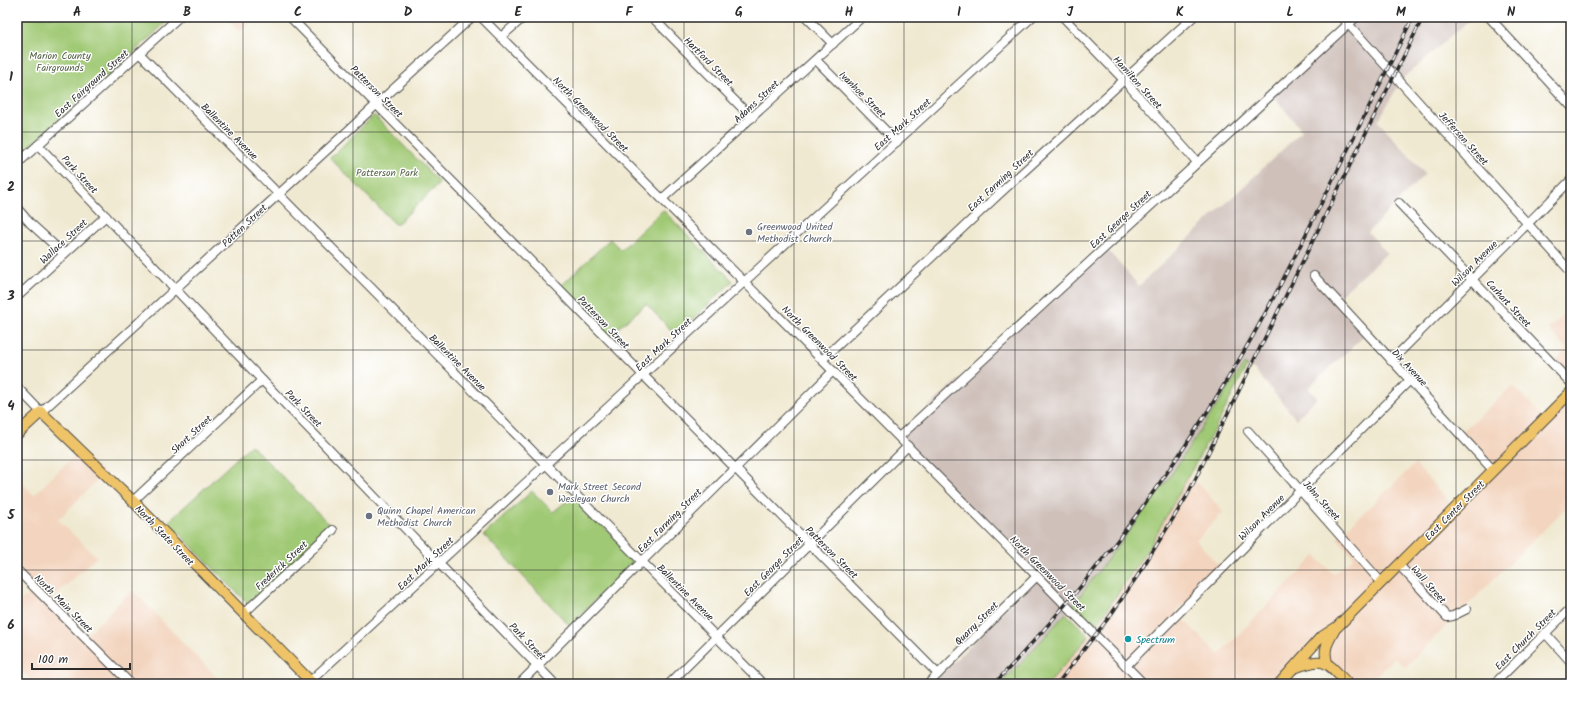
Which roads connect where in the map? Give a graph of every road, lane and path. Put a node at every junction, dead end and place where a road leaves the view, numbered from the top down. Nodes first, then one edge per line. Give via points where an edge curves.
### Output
1 (179, 17) edge
2 (290, 17) edge
3 (472, 17) edge
4 (481, 17) edge
5 (524, 17) edge
6 (652, 17) edge
7 (806, 17) edge
8 (862, 17) edge
9 (1032, 17) edge
10 (1063, 17) edge
11 (1193, 17) edge
12 (1342, 17) edge
13 (1356, 17) edge
14 (1489, 17) edge
15 (1348, 24) junction
16 (501, 37) junction
17 (832, 44) junction
18 (139, 53) junction
19 (816, 60) junction
20 (1123, 79) junction
21 (376, 105) junction
22 (1571, 106) edge
23 (752, 118) junction
24 (897, 142) junction
25 (38, 145) junction
26 (1197, 162) junction
27 (17, 164) edge
28 (1571, 180) edge
29 (278, 194) junction
30 (662, 200) junction
31 (1399, 203) dead end
32 (17, 208) edge
33 (106, 216) junction
34 (1527, 224) junction
35 (64, 254) junction
36 (1571, 272) edge
37 (1314, 276) dead end
38 (1473, 279) junction
39 (745, 282) junction
40 (175, 289) junction
41 (17, 297) edge
42 (822, 360) junction
43 (1391, 361) junction
44 (833, 371) junction
45 (643, 376) junction
46 (262, 380) junction
47 (1409, 381) junction
48 (1571, 383) edge
49 (17, 387) edge
50 (1571, 392) edge
51 (41, 412) junction
52 (1248, 431) dead end
53 (17, 434) edge
54 (899, 437) junction
55 (908, 446) junction
56 (546, 465) junction
57 (735, 469) junction
58 (1493, 470) junction
59 (1301, 492) junction
60 (133, 501) junction
61 (333, 530) dead end
62 (810, 544) junction
63 (642, 562) junction
64 (439, 563) junction
65 (1399, 565) junction
66 (17, 570) edge
67 (1037, 576) junction
68 (1381, 582) junction
69 (1571, 608) edge
70 (1467, 609) dead end
71 (243, 614) junction
72 (1336, 627) junction
73 (1545, 633) junction
74 (716, 637) junction
75 (1327, 662) junction
76 (1571, 662) edge
77 (538, 666) junction
78 (1126, 666) junction
79 (1294, 668) junction
80 (938, 674) junction
81 (310, 683) edge
82 (131, 684) edge
83 (519, 684) edge
84 (555, 684) edge
85 (669, 684) edge
86 (763, 684) edge
87 (928, 684) edge
88 (1144, 684) edge
89 (1278, 684) edge
90 (1348, 684) edge
91 (1494, 684) edge

1 - 18 street, East Fairground Street
2 - 21 street, Patterson Street
3 - 21 street, Patten Street
4 - 16 street, North Greenwood Street
5 - 16 street
6 - 23 street, Hartford Street
7 - 17 street
8 - 17 street, Adams Street
9 - 24 street, East Mark Street
10 - 20 street, Hamilton Street
11 - 20 street, East Farming Street
12 - 15 street, Jefferson Street
13 - 15 street, East George Street
14 - 22 street
15 - 26 street, East George Street
15 - 34 street, Jefferson Street
16 - 30 street, North Greenwood Street
17 - 19 street, Adams Street
18 - 25 street, East Fairground Street
18 - 29 street, Ballentine Avenue
19 - 23 street, Adams Street
19 - 24 street, Ivanhoe Street
20 - 26 street, Hamilton Street
20 - 42 street, East Farming Street
21 - 29 street, Patten Street
21 - 45 street, Patterson Street
23 - 30 street, Adams Street
24 - 39 street, East Mark Street
25 - 27 street, East Fairground Street
25 - 33 street, Park Street
26 - 54 street, East George Street
28 - 34 street, Wilson Avenue
29 - 40 street, Patten Street
29 - 56 street, Ballentine Avenue
30 - 39 street, North Greenwood Street
31 - 38 street, Carhart Street
32 - 35 street
33 - 35 street, Wallace Street
33 - 40 street, Park Street
34 - 36 street, Jefferson Street
34 - 38 street, Wilson Avenue
35 - 41 street, Wallace Street
37 - 43 street, Dix Avenue
38 - 43 street, Wilson Avenue
38 - 48 street, Carhart Street
39 - 42 street, North Greenwood Street
39 - 45 street, East Mark Street
40 - 46 street, Park Street
40 - 51 street, Patten Street
42 - 44 street, North Greenwood Street
43 - 47 street, Dix Avenue
44 - 54 street, North Greenwood Street
44 - 57 street, East Farming Street
45 - 56 street, East Mark Street
45 - 57 street, Patterson Street
46 - 60 street, Short Street
46 - 64 street, Park Street
47 - 58 street, Dix Avenue
47 - 59 street, Wilson Avenue
49 - 51 street, North State Street
50 - 58 main road, East Center Street
51 - 53 main road, Patten Street
51 - 60 main road, North State Street
52 - 59 street, John Street
54 - 55 street, North Greenwood Street
55 - 62 street, East George Street
55 - 67 street, North Greenwood Street
56 - 63 street, Ballentine Avenue
56 - 64 street, East Mark Street
57 - 62 street, Patterson Street
57 - 63 street, East Farming Street
58 - 65 main road, East Center Street
59 - 68 street, John Street
59 - 78 street, Wilson Avenue
60 - 71 main road, North State Street
61 - 71 street, Frederick Street
62 - 74 street, East George Street
62 - 80 street, Patterson Street
63 - 74 street, Ballentine Avenue
63 - 77 street, East Farming Street
64 - 77 street, Park Street
64 - 81 street, East Mark Street
65 - 68 main road, East Center Street
65 - 70 street, Wall Street via 1447,617
66 - 82 street, North Main Street
67 - 78 street, North Greenwood Street
67 - 80 street, Quarry Street
68 - 72 main road, East Center Street
69 - 73 street, East Church Street
71 - 81 main road, North State Street
72 - 75 main road, East Center Street via 1327,643
72 - 79 main road, East Center Street via 1320,638
73 - 76 street
73 - 91 street, East Church Street
74 - 85 street, East George Street
74 - 86 street, Ballentine Avenue
75 - 79 main road via 1316,661
75 - 90 main road
77 - 83 street, East Farming Street
77 - 84 street, Park Street
78 - 88 street, North Greenwood Street
79 - 89 main road, East Center Street
80 - 87 street, Quarry Street

